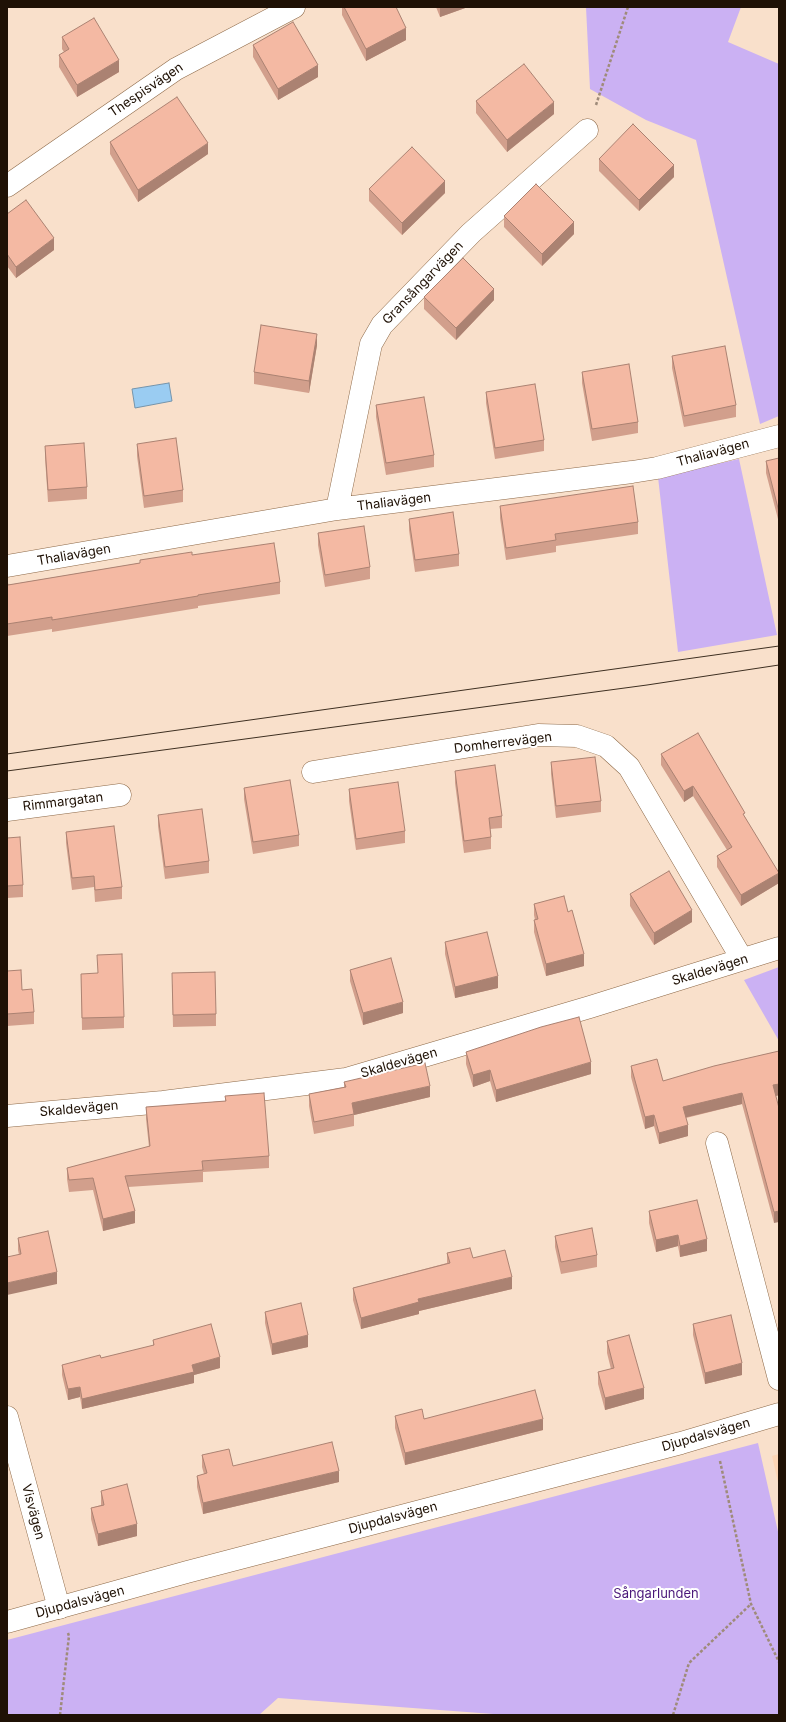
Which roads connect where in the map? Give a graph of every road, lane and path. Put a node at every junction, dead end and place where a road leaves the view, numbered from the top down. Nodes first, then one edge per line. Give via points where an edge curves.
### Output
1 (294, 7) edge
2 (628, 7) edge
3 (587, 130) joint
4 (7, 186) edge
5 (779, 436) edge
6 (337, 509) junction
7 (7, 566) edge
8 (313, 772) dead end
9 (120, 795) dead end
10 (7, 810) edge
11 (779, 948) edge
12 (742, 959) junction
13 (7, 1116) edge
14 (717, 1144) dead end
15 (779, 1379) edge
16 (779, 1414) edge
17 (7, 1417) edge
18 (720, 1461) dead end
19 (751, 1604) junction
20 (59, 1608) junction
21 (7, 1622) edge
22 (779, 1662) edge
23 (60, 1715) edge
24 (673, 1715) edge

1 - 4 street, Thespisvägen via 176,69
2 - 3 path
3 - 6 street, Gransångarvägen via 471,233 382,325 371,344
5 - 6 street, Thaliavägen via 657,468
6 - 7 street, Thaliavägen
8 - 12 street, Domherrevägen via 538,735 577,736 606,746 629,767
9 - 10 street, Rimmargatan
11 - 12 street, Skaldevägen
12 - 13 street, Skaldevägen via 346,1079 163,1102
14 - 15 street
16 - 20 street, Djupdalsvägen via 680,1444 202,1568
17 - 20 street, Visvägen
18 - 19 path
19 - 22 path
19 - 24 path via 689,1663
20 - 21 street, Djupdalsvägen
20 - 23 path via 69,1636

